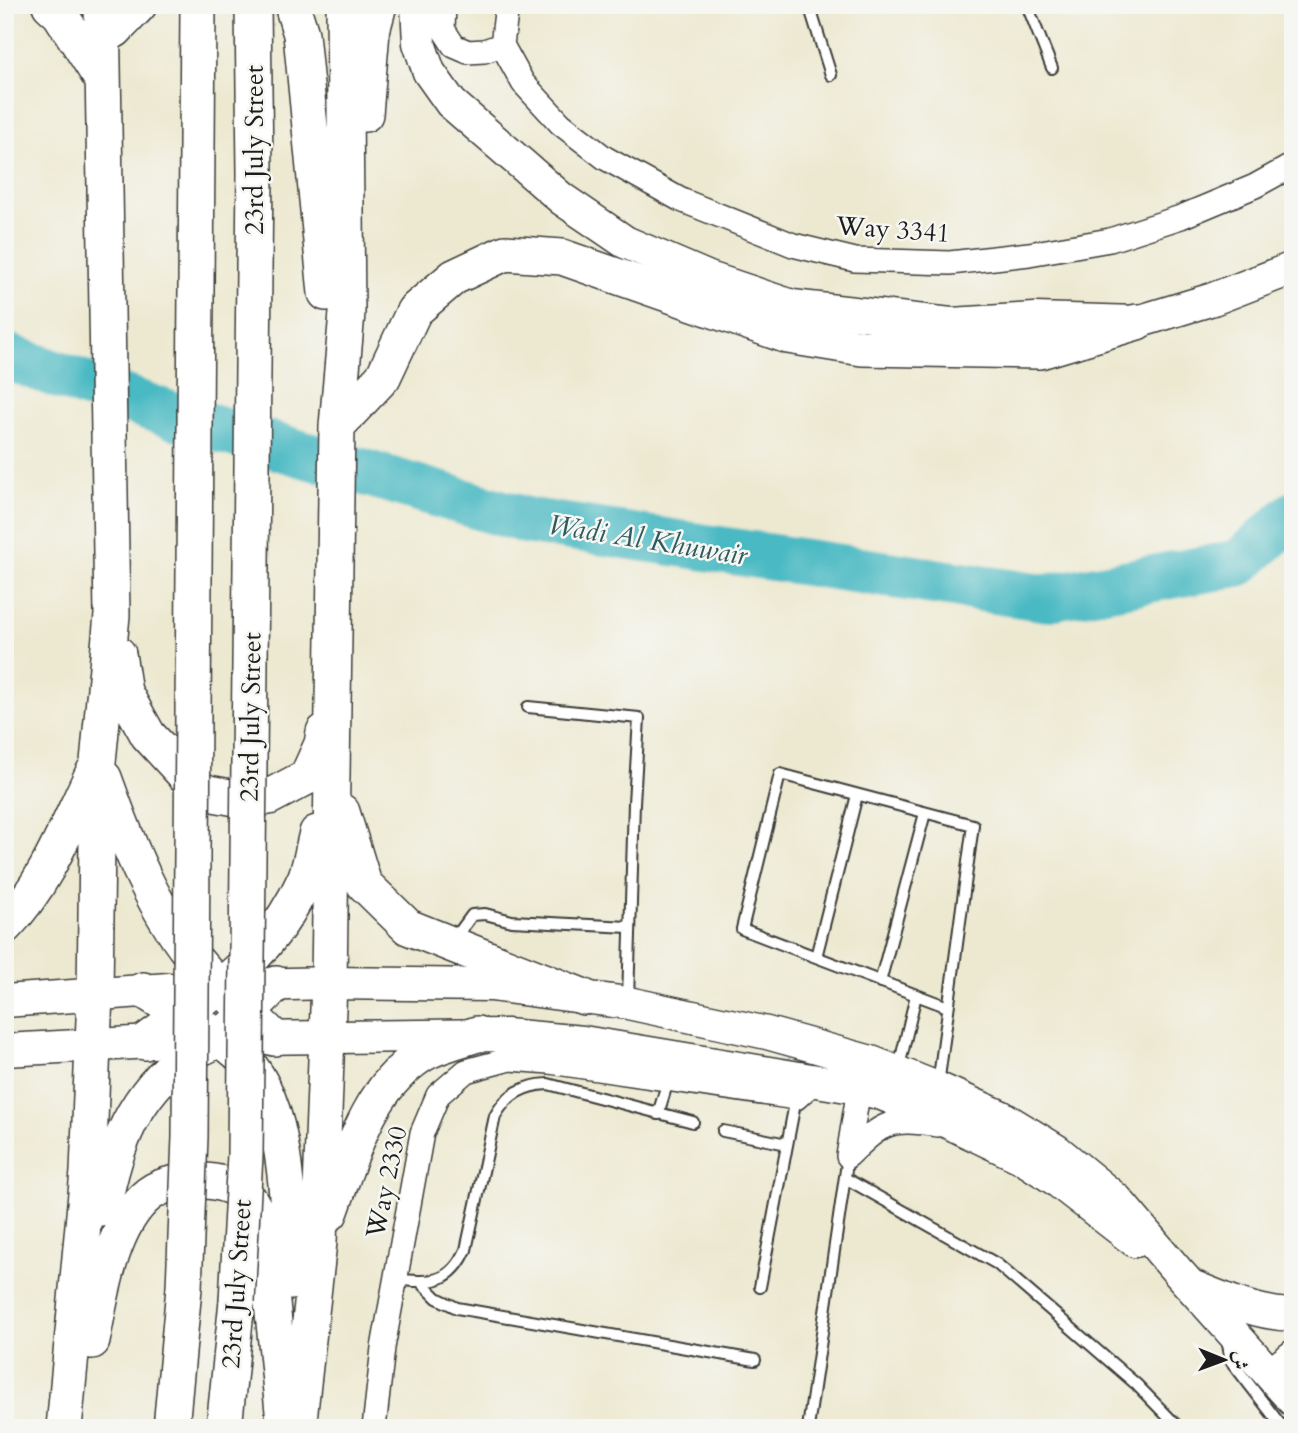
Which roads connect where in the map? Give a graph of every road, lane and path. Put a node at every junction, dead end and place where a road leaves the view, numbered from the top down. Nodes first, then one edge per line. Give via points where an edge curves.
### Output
1 (50, 5) edge
2 (198, 5) edge
3 (254, 5) edge
4 (272, 5) edge
5 (292, 5) edge
6 (344, 5) edge
7 (379, 5) edge
8 (417, 5) edge
9 (444, 5) edge
10 (507, 5) edge
11 (809, 5) edge
12 (1027, 5) edge
13 (115, 30) edge
14 (502, 46) junction
15 (1052, 68) dead end
16 (831, 75) dead end
17 (311, 122) junction
18 (1293, 165) edge
19 (1293, 268) edge
20 (347, 313) junction
21 (1137, 322) junction
22 (337, 436) junction
23 (112, 615) junction
24 (334, 663) junction
25 (528, 707) dead end
26 (98, 762) junction
27 (332, 775) junction
28 (857, 795) junction
29 (925, 813) junction
30 (5, 926) edge
31 (629, 927) junction
32 (452, 943) junction
33 (816, 957) junction
34 (328, 982) junction
35 (880, 982) junction
36 (276, 984) junction
37 (221, 987) junction
38 (143, 990) junction
39 (95, 994) junction
40 (916, 995) junction
41 (584, 998) junction
42 (5, 1001) edge
43 (628, 1003) junction
44 (948, 1007) junction
45 (248, 1011) junction
46 (182, 1015) junction
47 (477, 1034) junction
48 (274, 1038) junction
49 (327, 1038) junction
50 (219, 1039) junction
51 (145, 1042) junction
52 (93, 1045) junction
53 (5, 1050) edge
54 (897, 1072) junction
55 (744, 1080) junction
56 (668, 1081) junction
57 (859, 1088) junction
58 (937, 1088) junction
59 (806, 1089) junction
60 (658, 1114) junction
61 (693, 1122) dead end
62 (958, 1127) junction
63 (723, 1130) dead end
64 (787, 1144) junction
65 (847, 1167) junction
66 (319, 1242) junction
67 (395, 1279) junction
68 (1184, 1279) junction
69 (421, 1282) junction
70 (760, 1287) dead end
71 (1293, 1315) edge
72 (1225, 1325) junction
73 (1293, 1351) edge
74 (755, 1360) dead end
75 (1266, 1372) junction
76 (1293, 1400) edge
77 (294, 1422) edge
78 (64, 1428) edge
79 (75, 1428) edge
80 (171, 1428) edge
81 (224, 1428) edge
82 (374, 1428) edge
83 (808, 1428) edge
84 (1179, 1428) edge
85 (1283, 1428) edge

1 - 13 main road via 60,14
2 - 80 main road, 23rd July Street, bridge via 190,1138 184,1288
3 - 81 main road, 23rd July Street, bridge via 245,1155
4 - 17 main road
5 - 17 main road via 301,34
6 - 20 main road
7 - 20 main road via 372,31
8 - 21 street via 425,62 450,103 562,199 625,242 709,278 792,306 951,324 1034,319
9 - 14 street via 443,29 454,46 468,52
10 - 14 street
11 - 16 lane
12 - 15 lane
13 - 23 main road via 106,244
14 - 18 street, Way 3341 via 523,83 561,124 605,158 693,205 793,245 855,260 950,263 1110,240 1181,217
17 - 22 main road
19 - 21 street
20 - 22 main road
21 - 22 main road via 1040,351 862,348 788,336 562,257 505,253 454,277 414,311 383,377
22 - 24 main road
23 - 24 main road via 124,692 148,735 196,787 208,793 247,800 270,797 307,777 322,744
23 - 26 main road
24 - 27 main road
25 - 31 lane via 639,718
26 - 30 main road via 44,875 25,906
26 - 37 main road via 144,878 182,942
26 - 39 main road
27 - 32 main road via 364,884 408,927
27 - 34 main road
27 - 37 main road via 300,889 267,943
28 - 29 lane
28 - 33 lane
28 - 33 lane via 780,774 742,929
29 - 35 lane
29 - 44 lane via 972,825
31 - 32 lane via 472,915
31 - 43 lane
32 - 41 main road
33 - 35 lane
34 - 36 street
34 - 41 street via 491,985
34 - 49 main road
35 - 40 lane
36 - 37 street
36 - 45 main road
37 - 38 street
37 - 45 main road
37 - 46 main road
38 - 39 street
38 - 46 main road
39 - 42 street
39 - 52 main road
40 - 44 lane
40 - 54 lane
41 - 43 street
43 - 54 street via 767,1033
44 - 58 lane
45 - 48 main road
45 - 50 main road
46 - 50 main road
46 - 51 main road
47 - 49 street
47 - 55 street via 583,1042
47 - 66 main road via 423,1054 393,1077 362,1125
48 - 49 street
48 - 50 street
49 - 66 main road
50 - 51 street
50 - 77 main road via 243,1058 262,1083 279,1129 287,1208
50 - 78 main road via 189,1054 169,1071 125,1129 112,1165
51 - 52 street
52 - 53 street
52 - 78 main road via 88,1172
54 - 58 street
55 - 56 street, Way 2330
55 - 59 street
56 - 60 lane
56 - 67 street, Way 2330 via 510,1059 466,1071 438,1095 422,1133
57 - 59 street
57 - 62 street
57 - 65 street
58 - 68 street via 1000,1116 1057,1151 1117,1200
59 - 64 lane
60 - 61 lane
60 - 69 lane via 548,1084 517,1091 495,1116 461,1261 444,1278
62 - 65 street via 900,1121 876,1130
62 - 68 street via 1055,1179
63 - 64 lane
64 - 70 lane
65 - 83 lane
65 - 84 lane via 997,1264 1136,1384
66 - 77 main road
67 - 69 lane
67 - 82 street, Way 2330
68 - 71 street via 1240,1305
68 - 72 street
69 - 74 lane via 437,1298 457,1308
72 - 75 street
72 - 85 lane via 1231,1361
73 - 75 street
75 - 76 street
77 - 79 main road via 266,1242 251,1202 227,1184 205,1181 176,1183 151,1192 131,1214 101,1294

